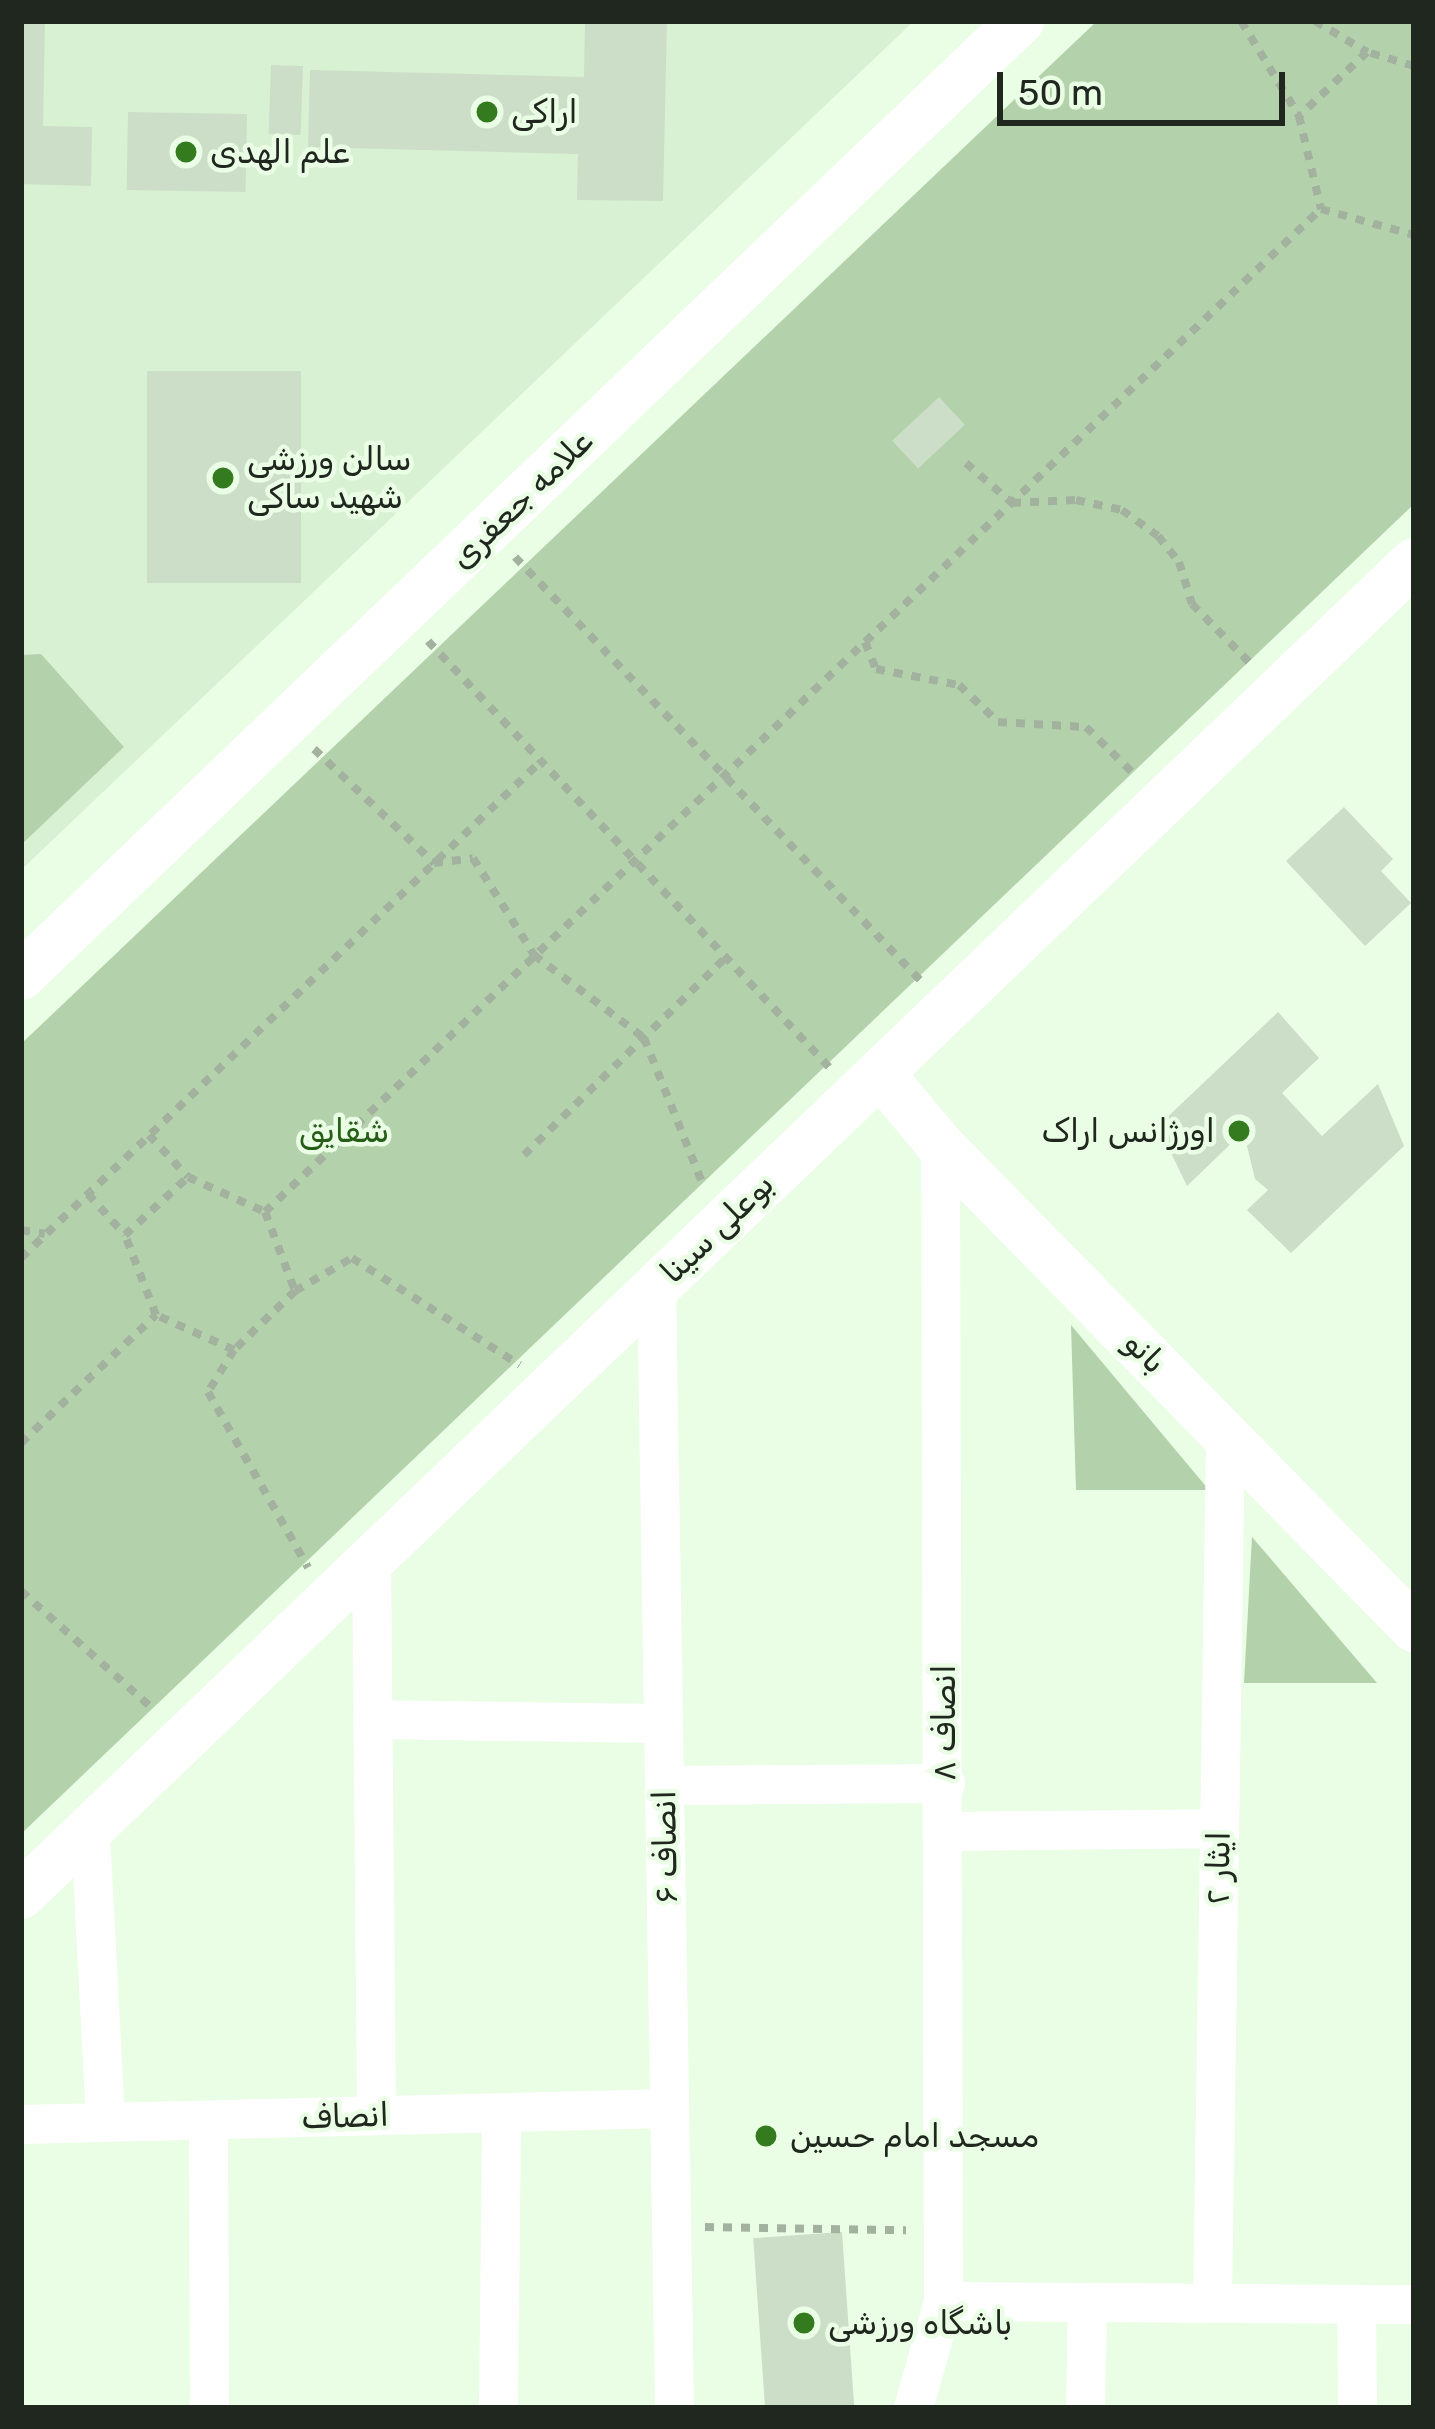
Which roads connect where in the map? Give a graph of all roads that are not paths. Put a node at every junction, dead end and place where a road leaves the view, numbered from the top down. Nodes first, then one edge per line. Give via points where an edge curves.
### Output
1 (1020, 21) edge
2 (1414, 562) edge
3 (21, 976) edge
4 (868, 1085) junction
5 (940, 1145) junction
6 (656, 1286) junction
7 (1225, 1432) junction
8 (370, 1559) junction
9 (1414, 1628) edge
10 (371, 1719) junction
11 (663, 1723) junction
12 (945, 1783) junction
13 (664, 1785) junction
14 (1219, 1828) junction
15 (945, 1831) junction
16 (90, 1833) junction
17 (21, 1895) edge
18 (669, 2108) junction
19 (501, 2112) junction
20 (376, 2115) junction
21 (208, 2120) junction
22 (105, 2122) junction
23 (21, 2124) edge
24 (943, 2301) junction
25 (1087, 2302) junction
26 (1212, 2303) junction
27 (1356, 2304) junction
28 (1414, 2304) edge
29 (209, 2408) edge
30 (498, 2408) edge
31 (674, 2408) edge
32 (913, 2408) edge
33 (1085, 2408) edge
34 (1357, 2408) edge

1 - 3 street, علامه جعفری
2 - 4 street, بوعلی سینا
4 - 5 street, بانو
4 - 6 street, بوعلی سینا
5 - 7 street, بانو
5 - 12 street, انصاف ۸
6 - 8 street, بوعلی سینا
6 - 11 street, انصاف ۶
7 - 9 street, بانو
7 - 14 street, ایثار ۲
8 - 10 street
8 - 16 street, بوعلی سینا
10 - 11 street
10 - 20 street
11 - 13 street, انصاف ۶
12 - 13 street
12 - 15 street, انصاف ۸
13 - 18 street, انصاف ۶
14 - 15 street
14 - 26 street, ایثار ۲
15 - 24 street, انصاف ۸
16 - 17 street, بوعلی سینا
16 - 22 street
18 - 19 street, انصاف
18 - 31 street, انصاف ۶
19 - 20 street, انصاف
19 - 30 street
20 - 21 street, انصاف
21 - 22 street, انصاف
21 - 29 street
22 - 23 street, انصاف
24 - 25 street
24 - 32 street, انصاف ۸
25 - 26 street
25 - 33 street
26 - 27 street
27 - 28 street
27 - 34 street

